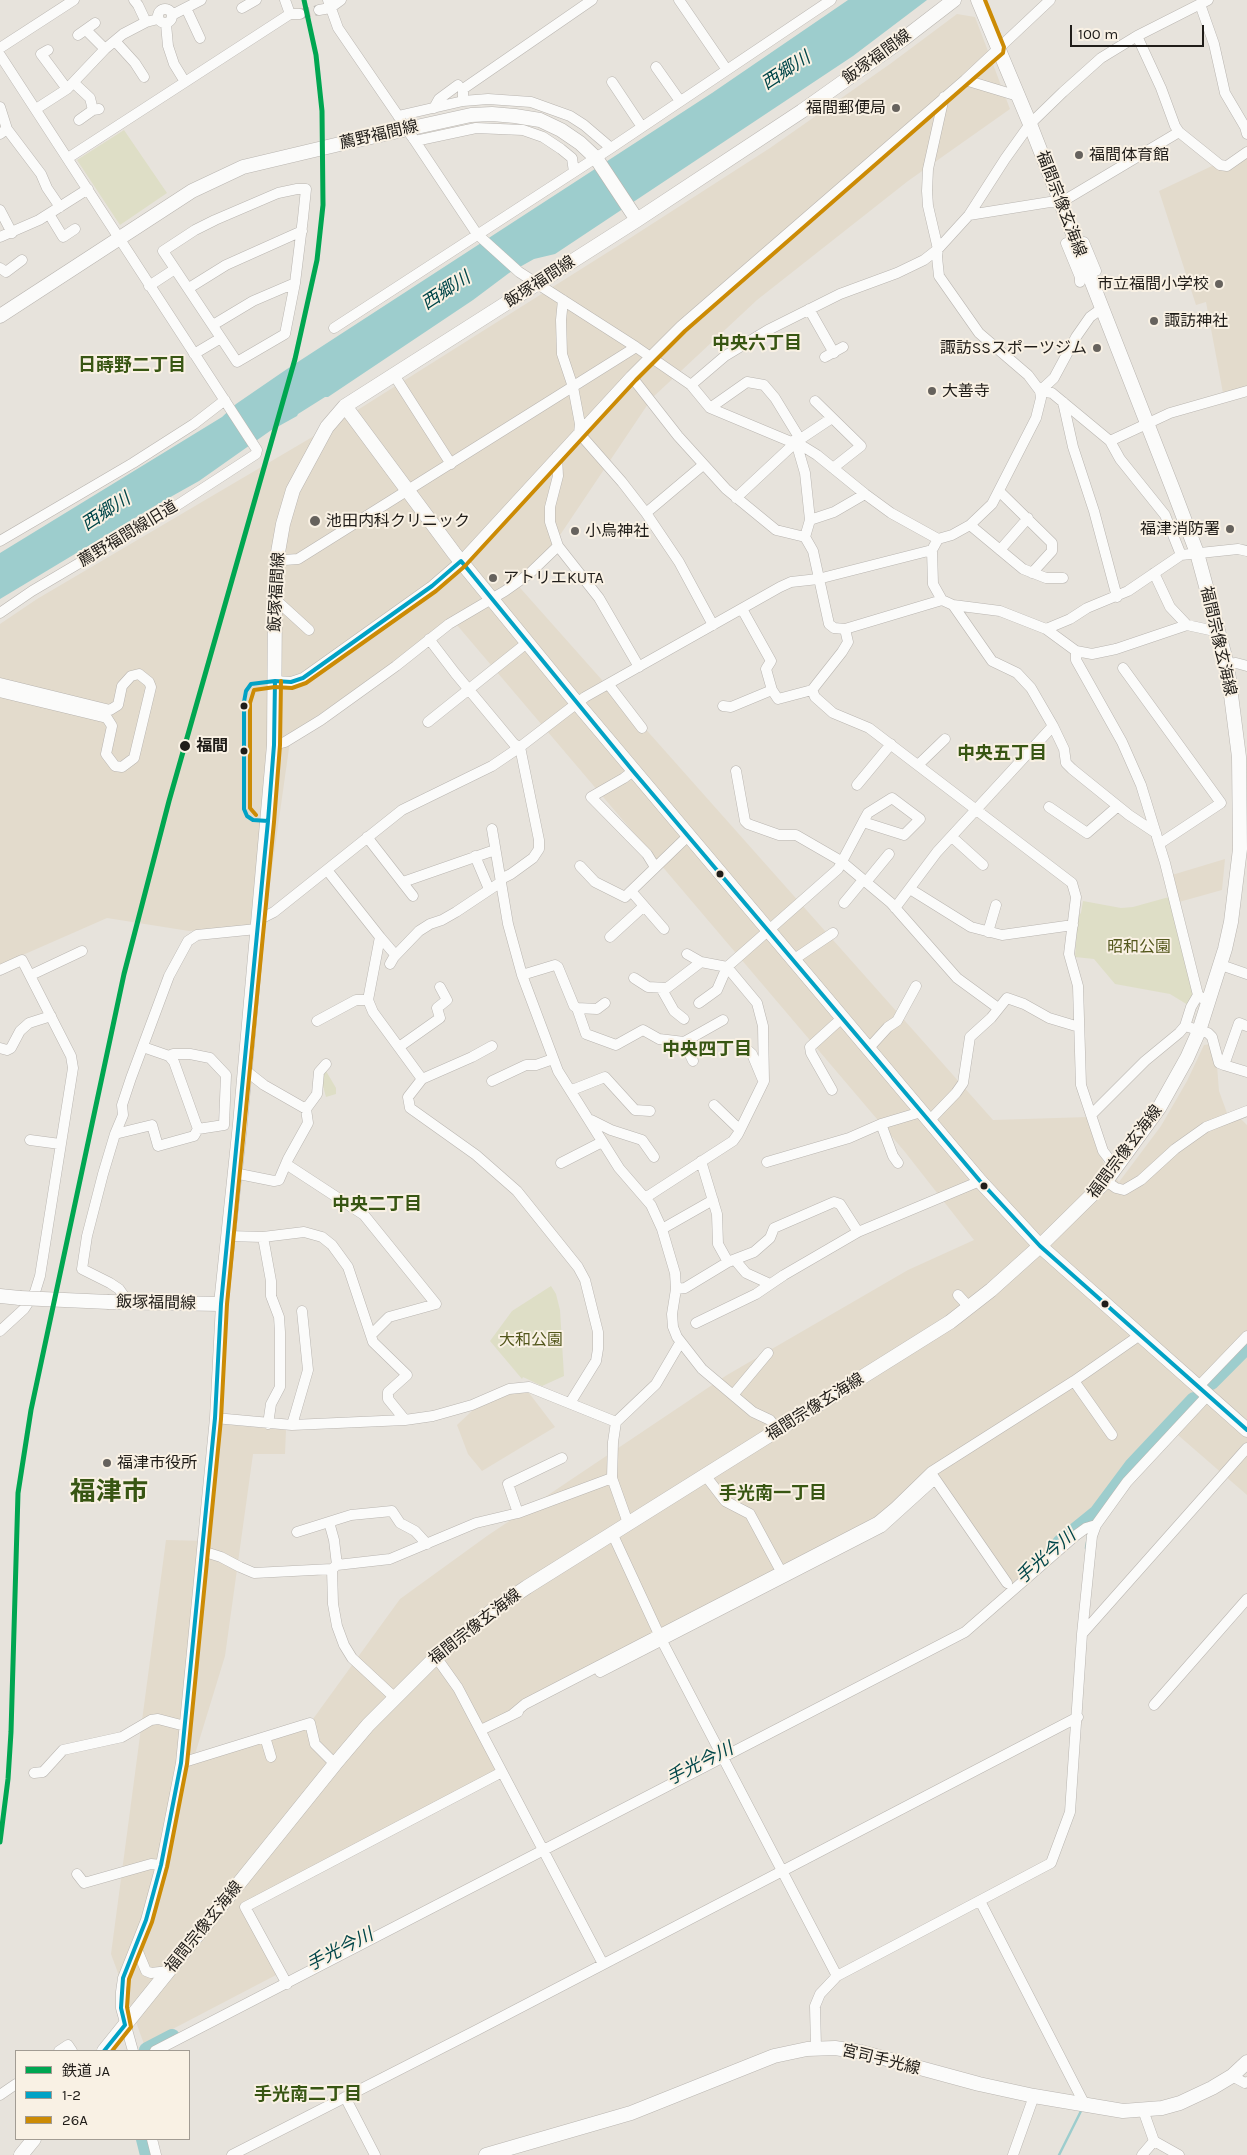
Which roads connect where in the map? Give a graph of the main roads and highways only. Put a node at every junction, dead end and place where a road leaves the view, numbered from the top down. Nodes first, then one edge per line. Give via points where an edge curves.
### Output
1 (954, 0) edge
2 (978, 0) edge
3 (634, 215) junction
4 (0, 316) edge
5 (345, 406) junction
6 (1040, 1246) junction
7 (0, 1296) edge
8 (1247, 1430) edge
9 (105, 2050) edge
10 (1247, 2062) edge
11 (33, 2140) edge
12 (21, 2155) edge
13 (486, 2155) edge

1 - 3 main road, 飯塚福間線 via 802,111
2 - 6 main road, 福間宗像玄海線 via 1030,124 1196,553 1226,664 1240,757 1240,849 1233,904 1221,965 1204,999 1199,1031 1159,1108 1116,1168
3 - 4 main road, 薦野福間線 via 598,161 580,142 561,130 540,120 492,114 471,115 243,168 192,191
3 - 5 main road, 飯塚福間線 via 538,284
5 - 6 main road via 461,561 633,771 980,1182
5 - 7 main road, 飯塚福間線, bridge via 327,427 293,490 277,558 274,745 221,1304
6 - 8 main road
6 - 9 main road, 福間宗像玄海線 via 950,1322 500,1605 436,1657 335,1764
10 - 13 main road, 宮司手光線 via 1232,2076 1180,2103 1123,2111 1034,2096 861,2052 816,2048 774,2056 631,2113
11 - 12 main road

